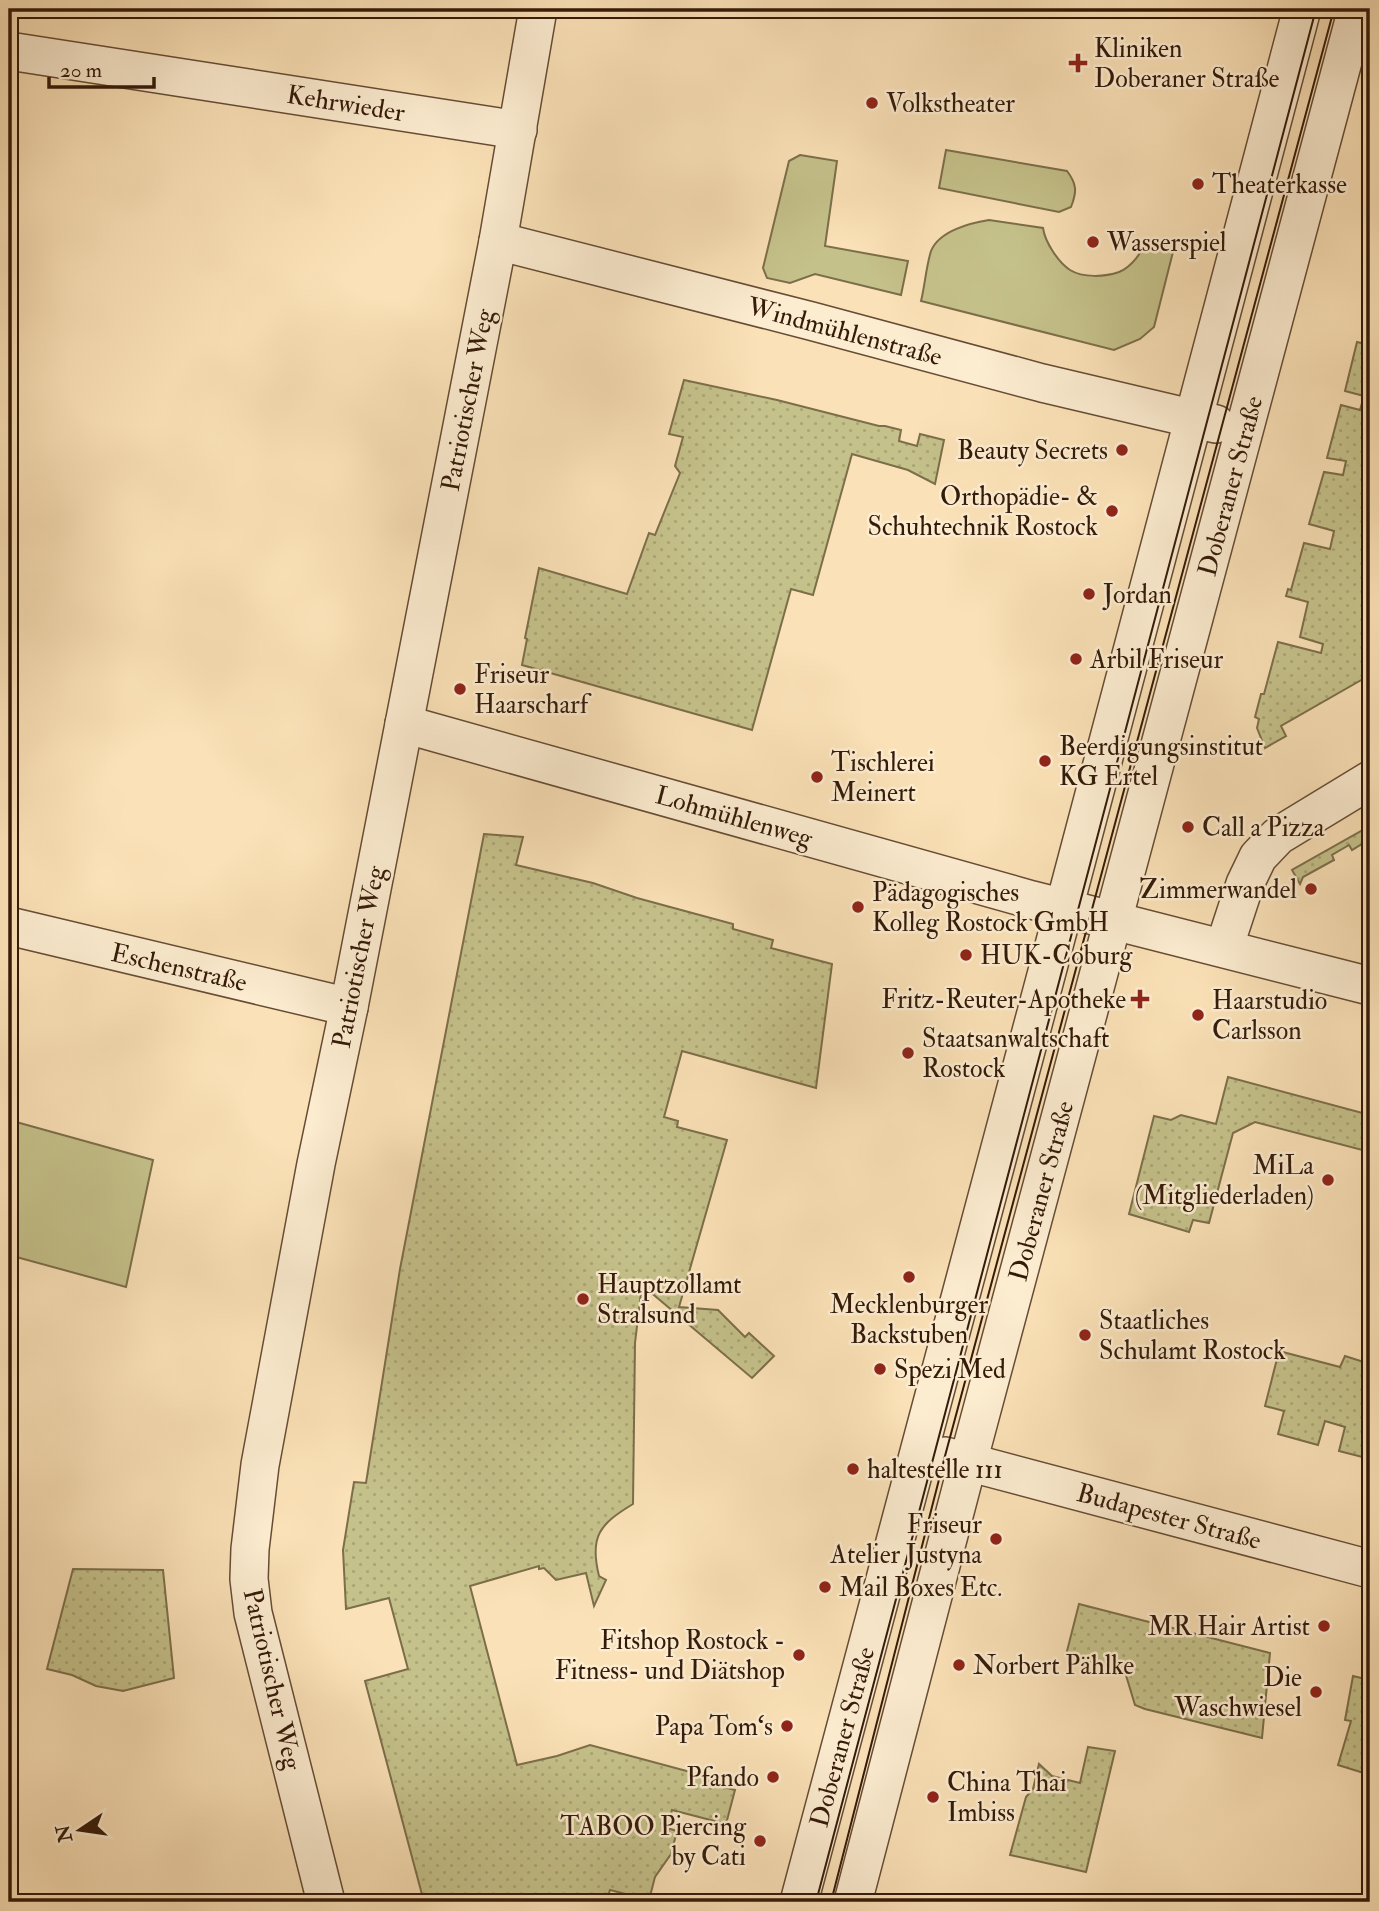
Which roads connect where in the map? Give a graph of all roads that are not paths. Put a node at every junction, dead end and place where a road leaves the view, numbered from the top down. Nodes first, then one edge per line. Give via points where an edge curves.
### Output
1 (538, 9) edge
2 (1302, 9) edge
3 (1357, 9) edge
4 (9, 51) edge
5 (1358, 55) edge
6 (1289, 59) junction
7 (520, 119) junction
8 (498, 241) junction
9 (1194, 418) junction
10 (1245, 431) junction
11 (404, 724) junction
12 (1370, 780) edge
13 (1065, 908) junction
14 (1114, 920) junction
15 (9, 926) edge
16 (1224, 947) junction
17 (1370, 986) edge
18 (349, 1007) junction
19 (920, 1450) junction
20 (968, 1462) junction
21 (1370, 1569) edge
22 (326, 1902) edge
23 (799, 1902) edge
24 (853, 1902) edge

1 - 7 street, Patriotischer Weg
2 - 6 street, Doberaner Straße
3 - 5 street, Doberaner Straße
4 - 7 street, Kehrwieder
5 - 6 street via 1324,49
5 - 10 street, Doberaner Straße
6 - 9 street, Doberaner Straße
7 - 8 street, Patriotischer Weg
8 - 9 street, Windmühlenstraße via 1042,383
8 - 11 street, Patriotischer Weg
9 - 10 street, Windmühlenstraße
9 - 13 street, Doberaner Straße
10 - 14 street, Doberaner Straße
11 - 13 street, Lohmühlenweg
11 - 18 street, Patriotischer Weg
12 - 16 street via 1278,836 1258,857
13 - 14 street
13 - 19 street, Doberaner Straße
14 - 16 street
14 - 20 street, Doberaner Straße
15 - 18 street, Eschenstraße
16 - 17 street
18 - 22 street, Patriotischer Weg via 260,1465 249,1579 253,1613
19 - 20 street
19 - 23 street, Doberaner Straße
20 - 21 street, Budapester Straße
20 - 24 street, Doberaner Straße

